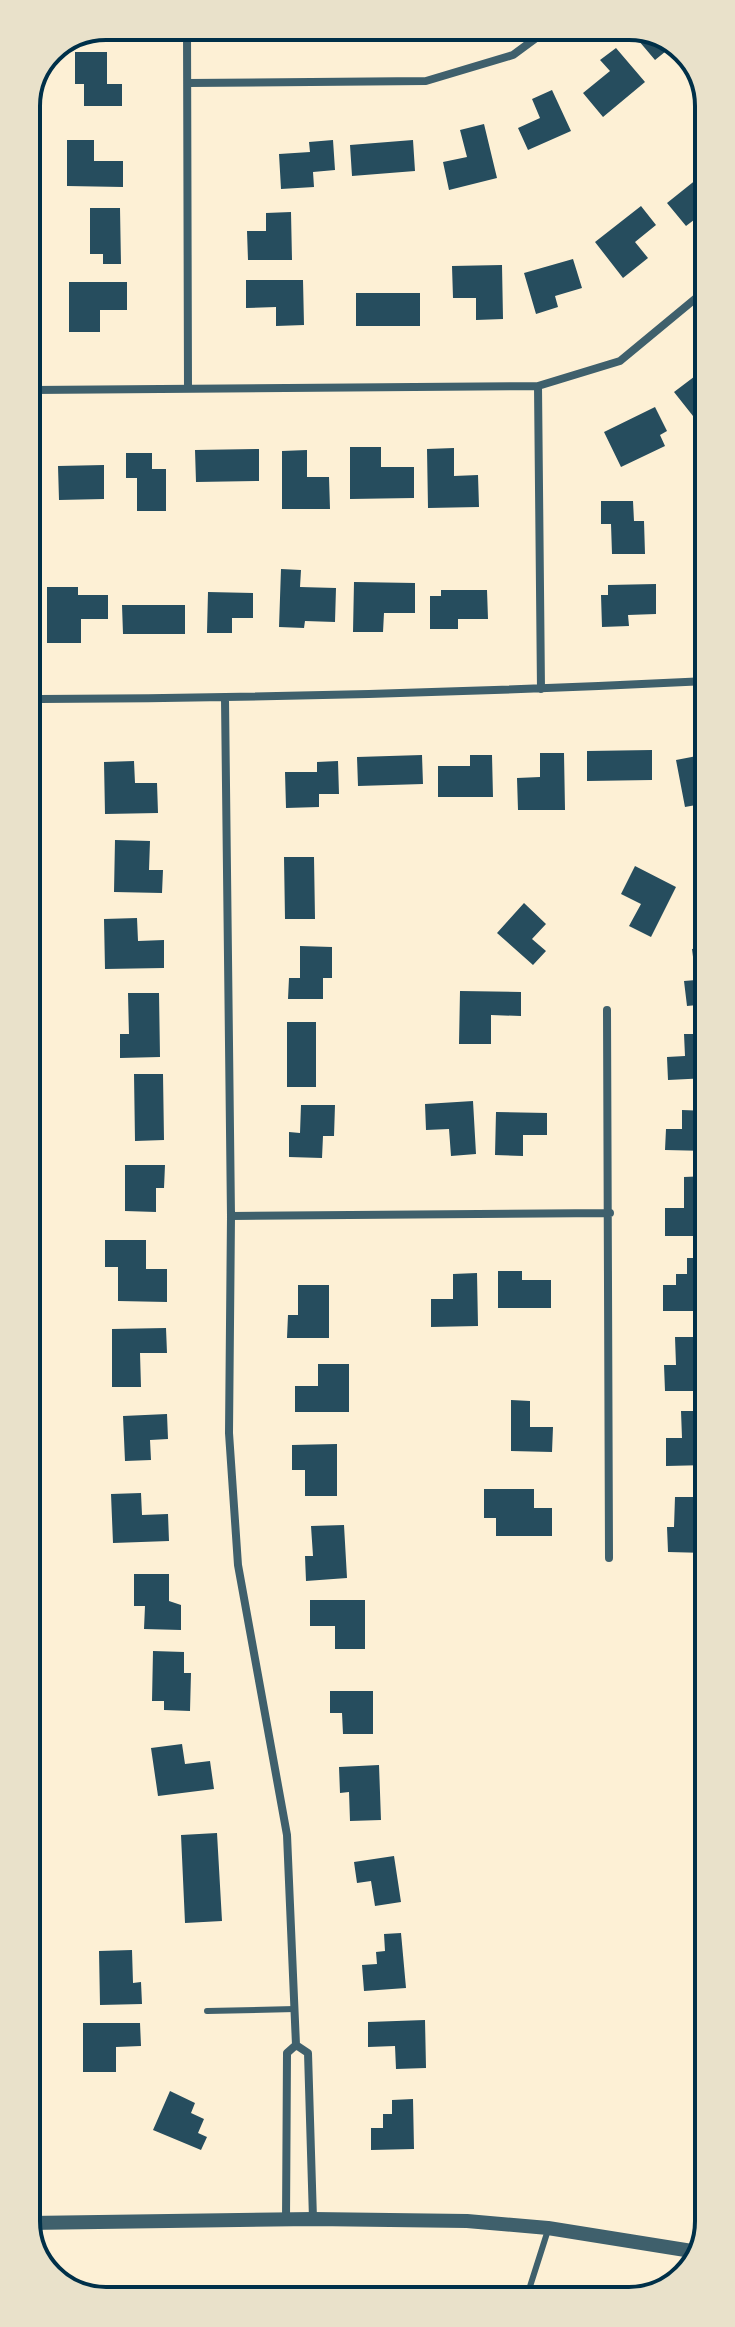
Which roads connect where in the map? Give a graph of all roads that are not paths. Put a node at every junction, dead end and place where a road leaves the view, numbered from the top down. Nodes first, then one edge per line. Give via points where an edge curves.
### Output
1 (187, 40) edge
2 (533, 40) edge
3 (188, 83) junction
4 (695, 299) edge
5 (538, 386) junction
6 (188, 388) junction
7 (40, 390) edge
8 (695, 682) edge
9 (541, 689) junction
10 (40, 699) dead end
11 (225, 699) junction
12 (607, 1010) dead end
13 (610, 1213) junction
14 (231, 1216) junction
15 (609, 1558) dead end
16 (295, 2009) junction
17 (207, 2011) dead end
18 (296, 2045) junction
19 (313, 2219) junction
20 (286, 2220) junction
21 (40, 2223) edge
22 (548, 2228) junction
23 (688, 2250) edge
24 (530, 2287) edge

1 - 3 street
2 - 3 street via 513,55 426,81
3 - 6 street
4 - 5 street via 620,361
5 - 6 street
5 - 9 street
6 - 7 street
8 - 9 street
9 - 11 street
10 - 11 street
11 - 14 street
12 - 13 street
13 - 14 street
13 - 15 street
14 - 16 street via 229,1433 237,1550 287,1835
16 - 17 lane
16 - 18 street
18 - 19 street via 308,2053
18 - 20 street via 287,2053
19 - 20 street
19 - 22 street
20 - 21 street
22 - 23 street
22 - 24 lane

